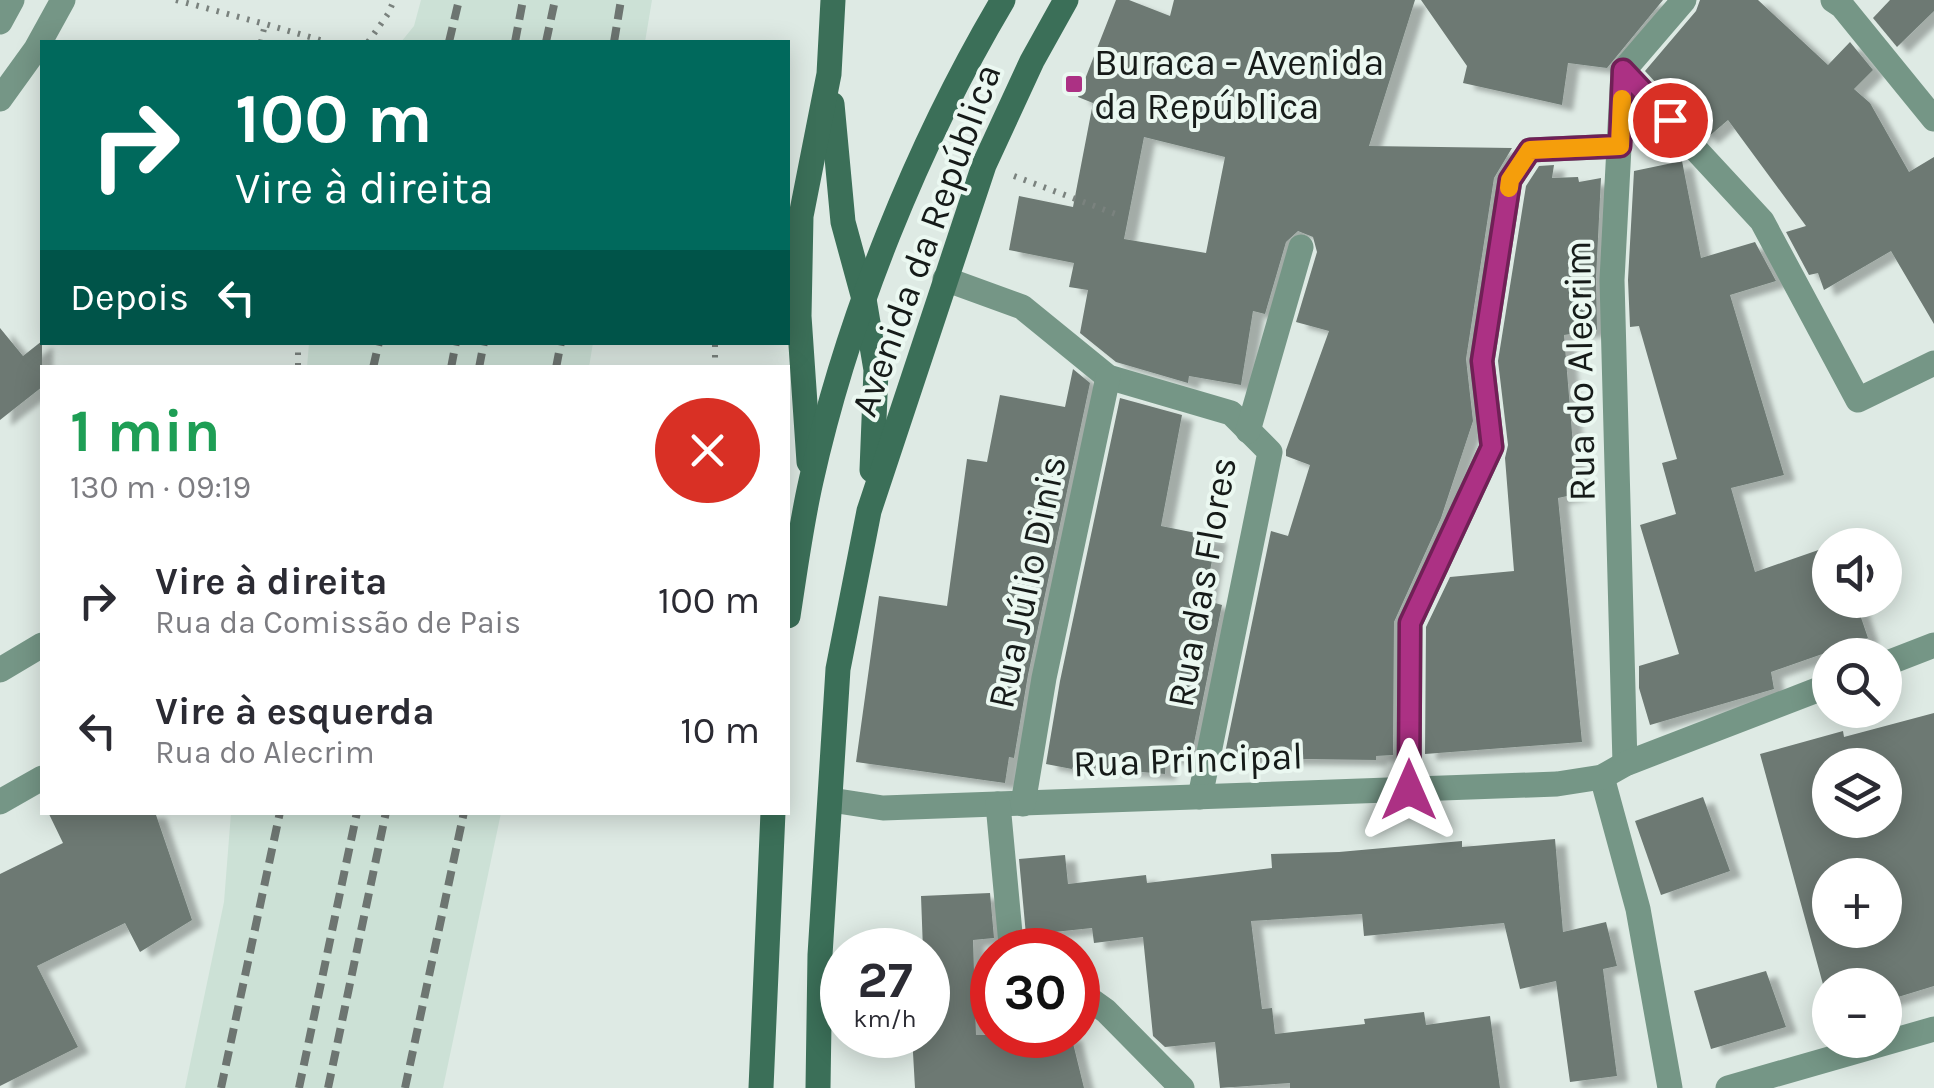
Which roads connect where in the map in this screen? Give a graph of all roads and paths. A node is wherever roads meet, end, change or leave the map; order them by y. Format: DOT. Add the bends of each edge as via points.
graph roads {
  1 [pos="12,0"];
  2 [pos="63,0"];
  3 [pos="176,0"];
  4 [pos="394,0"];
  5 [pos="834,0"];
  6 [pos="1003,0"];
  7 [pos="1066,0"];
  8 [pos="1684,0"];
  9 [pos="1833,0"];
  10 [pos="0,22"];
  11 [pos="265,24"];
  12 [pos="41,40"];
  13 [pos="261,40"];
  14 [pos="321,40"];
  15 [pos="369,40"];
  16 [pos="40,42"];
  17 [pos="1623,70"];
  18 [pos="829,74"];
  19 [pos="0,100"];
  20 [pos="1934,120"];
  21 [pos="1620,146"];
  22 [pos="984,165"];
  23 [pos="1120,216"];
  24 [pos="1301,247"];
  25 [pos="945,279"];
  26 [pos="864,300"];
  27 [pos="1934,363"];
  28 [pos="1108,376"];
  29 [pos="1248,431"];
  30 [pos="811,482"];
  31 [pos="869,511"];
  32 [pos="790,604"];
  33 [pos="40,645"];
  34 [pos="1934,645"];
  35 [pos="1902,657"];
  36 [pos="0,670"];
  37 [pos="1812,692"];
  38 [pos="1626,764"];
  39 [pos="1602,777"];
  40 [pos="40,779"];
  41 [pos="1409,790"];
  42 [pos="1200,797"];
  43 [pos="832,800"];
  44 [pos="0,802"];
  45 [pos="1010,804"];
  46 [pos="773,815"];
  47 [pos="1011,928"];
  48 [pos="1100,1007"];
  49 [pos="1934,1029"];
  50 [pos="816,1048"];
  51 [pos="761,1088"];
  52 [pos="818,1088"];
  53 [pos="831,1088"];
  54 [pos="1182,1088"];
  55 [pos="1670,1088"];
  56 [pos="1728,1088"];
  1 -- 10 [label="street"];
  2 -- 12 [label="street"];
  3 -- 11 [label="path"];
  4 -- 15 [label="path"];
  5 -- 18 [label="street"];
  6 -- 26 [label="street, Avenida da República" via="936,126"];
  7 -- 22 [label="street, Avenida da República"];
  8 -- 17 [label="street"];
  9 -- 20 [label="street"];
  11 -- 13 [label="path"];
  11 -- 14 [label="path"];
  16 -- 19 [label="street"];
  17 -- 21 [label="street, Rua do Alecrim"];
  17 -- 27 [label="street" via="1762,221 1858,400"];
  18 -- 26 [label="street" via="843,222"];
  18 -- 30 [label="street" via="802,216 798,279"];
  21 -- 38 [label="street, Rua do Alecrim" via="1612,280"];
  21 -- 41 [label="street" via="1530,150 1510,180 1482,361 1492,447 1410,623"];
  22 -- 23 [label="path"];
  22 -- 25 [label="street, Avenida da República"];
  24 -- 29 [label="street"];
  25 -- 28 [label="street, Rua das Flores" via="1022,307"];
  25 -- 31 [label="street, Avenida da República"];
  26 -- 30 [label="street, Avenida da República"];
  26 -- 31 [label="street" via="876,386"];
  28 -- 29 [label="street, Rua das Flores" via="1230,413"];
  28 -- 45 [label="street, Rua Júlio Dinis" via="1044,678"];
  29 -- 42 [label="street, Rua das Flores" via="1270,452"];
  30 -- 32 [label="street"];
  31 -- 43 [label="street" via="838,669"];
  33 -- 36 [label="street"];
  34 -- 35 [label="street"];
  37 -- 38 [label="street, Rua Principal"];
  38 -- 39 [label="street, Rua Principal"];
  39 -- 41 [label="street, Rua Principal"];
  39 -- 55 [label="street" via="1638,909"];
  40 -- 44 [label="street"];
  41 -- 42 [label="street, Rua Principal"];
  42 -- 45 [label="street, Rua Principal"];
  43 -- 45 [label="street, Rua Principal" via="882,808"];
  43 -- 50 [label="street"];
  45 -- 47 [label="street, Rua Júlio Dinis"];
  46 -- 51 [label="street"];
  48 -- 54 [label="street"];
  49 -- 56 [label="street"];
  50 -- 52 [label="street"];
  50 -- 53 [label="street"];
}
